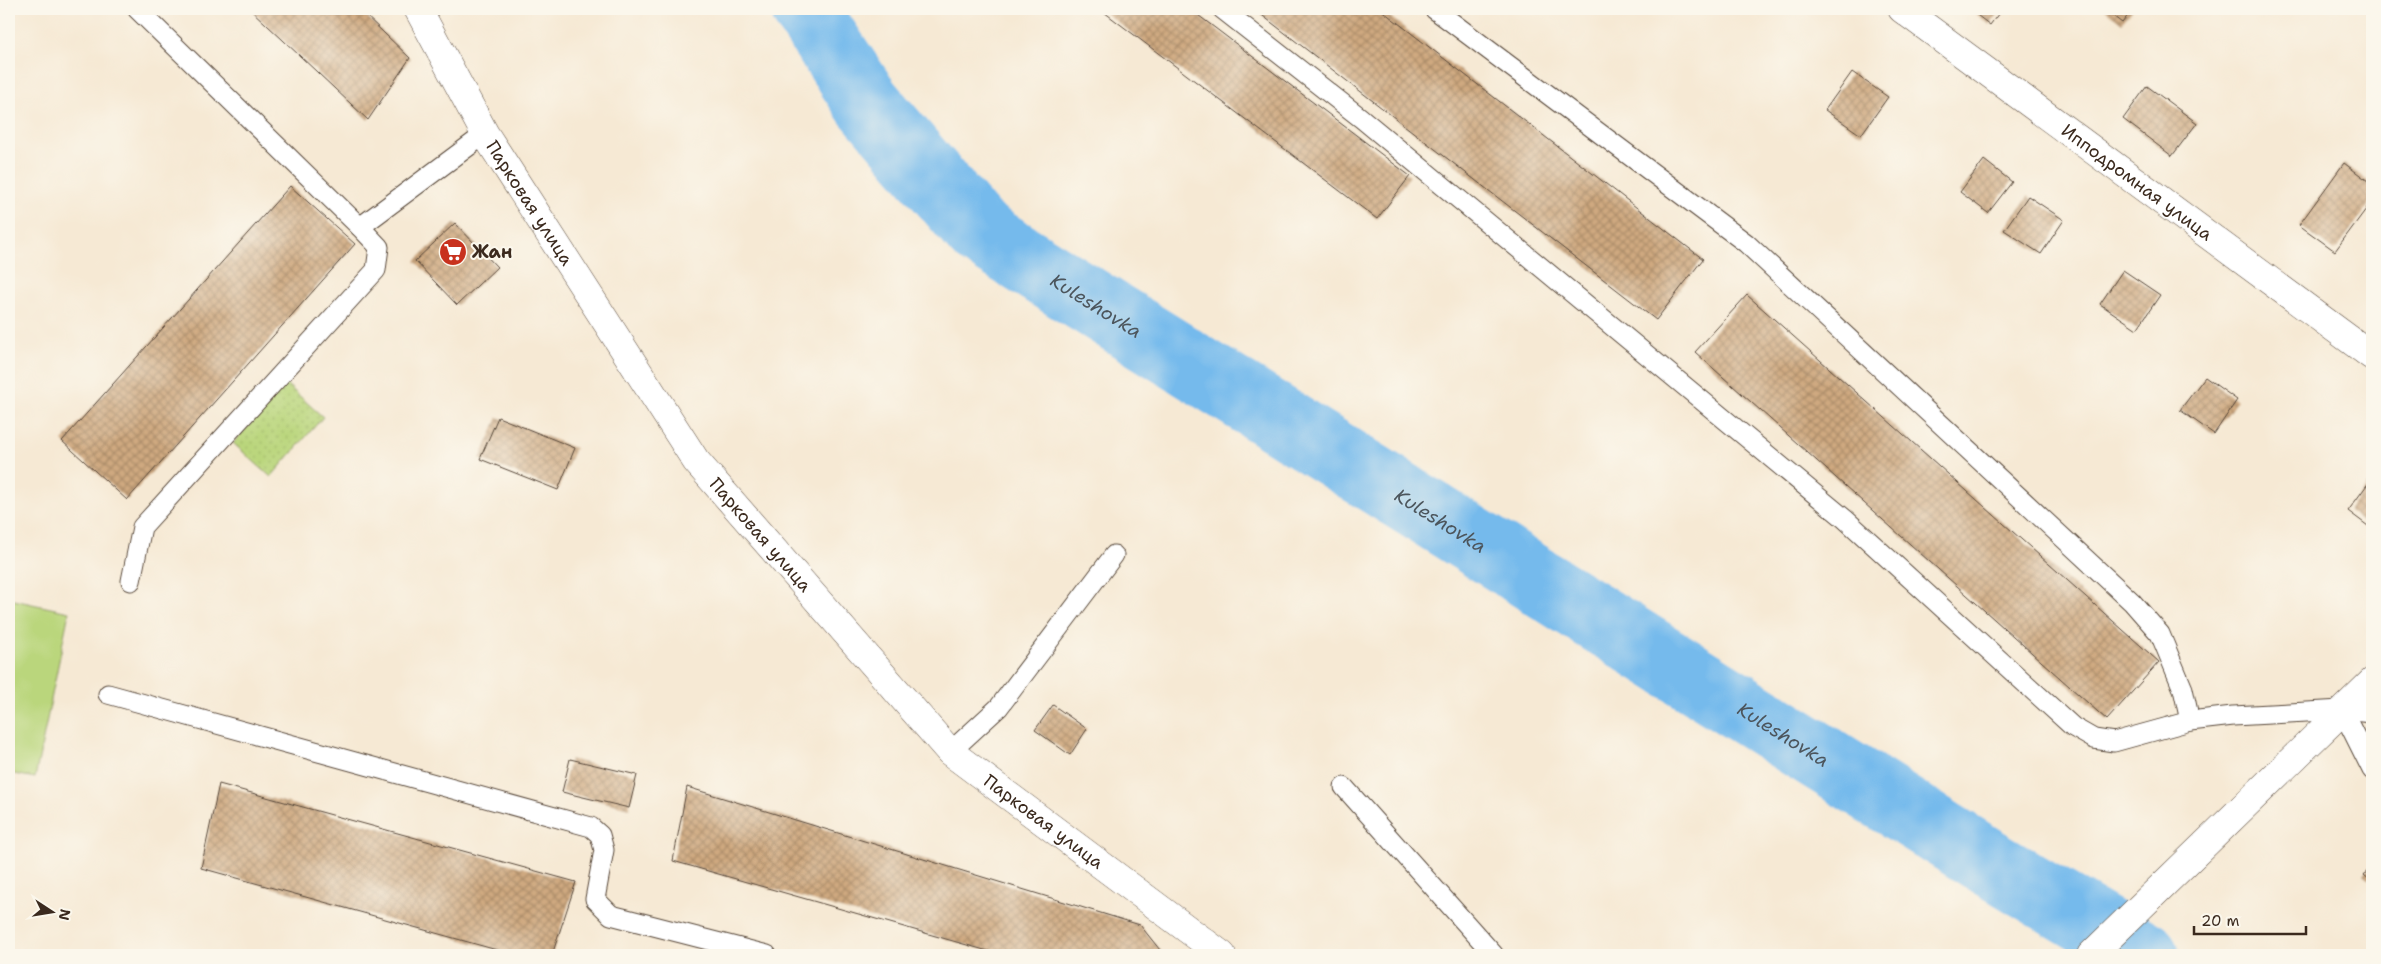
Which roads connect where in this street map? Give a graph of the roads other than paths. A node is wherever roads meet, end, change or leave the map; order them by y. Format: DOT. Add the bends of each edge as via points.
graph roads {
  1 [pos="137,9"];
  2 [pos="418,9"];
  3 [pos="441,9"];
  4 [pos="1222,9"];
  5 [pos="1434,9"];
  6 [pos="1902,9"];
  7 [pos="435,41"];
  8 [pos="485,134"];
  9 [pos="360,227"];
  10 [pos="2372,356"];
  11 [pos="1114,555"];
  12 [pos="130,581"];
  13 [pos="2372,682"];
  14 [pos="108,694"];
  15 [pos="2342,710"];
  16 [pos="2372,713"];
  17 [pos="2190,722"];
  18 [pos="950,752"];
  19 [pos="2372,770"];
  20 [pos="1344,787"];
  21 [pos="767,955"];
  22 [pos="1222,955"];
  23 [pos="1494,955"];
  24 [pos="2091,955"];
  1 -- 9 [label="lane"];
  2 -- 7 [label="street, Парковая улица"];
  3 -- 7 [label="street"];
  4 -- 17 [label="lane" via="1369,124 1845,519 2073,727 2094,739 2114,742"];
  5 -- 17 [label="lane" via="1746,244 2132,602 2160,634 2183,689"];
  6 -- 10 [label="street, Ипподромная улица"];
  7 -- 8 [label="street, Парковая улица"];
  8 -- 9 [label="lane"];
  8 -- 18 [label="street, Парковая улица" via="696,461"];
  9 -- 12 [label="lane" via="379,247 376,270 142,527"];
  11 -- 18 [label="lane" via="999,708"];
  13 -- 15 [label="street"];
  14 -- 21 [label="lane" via="591,827 600,835 604,850 595,899 611,915"];
  15 -- 16 [label="lane"];
  15 -- 17 [label="lane" via="2233,716"];
  15 -- 19 [label="lane"];
  15 -- 24 [label="street"];
  18 -- 22 [label="street, Парковая улица"];
  20 -- 23 [label="lane"];
}
